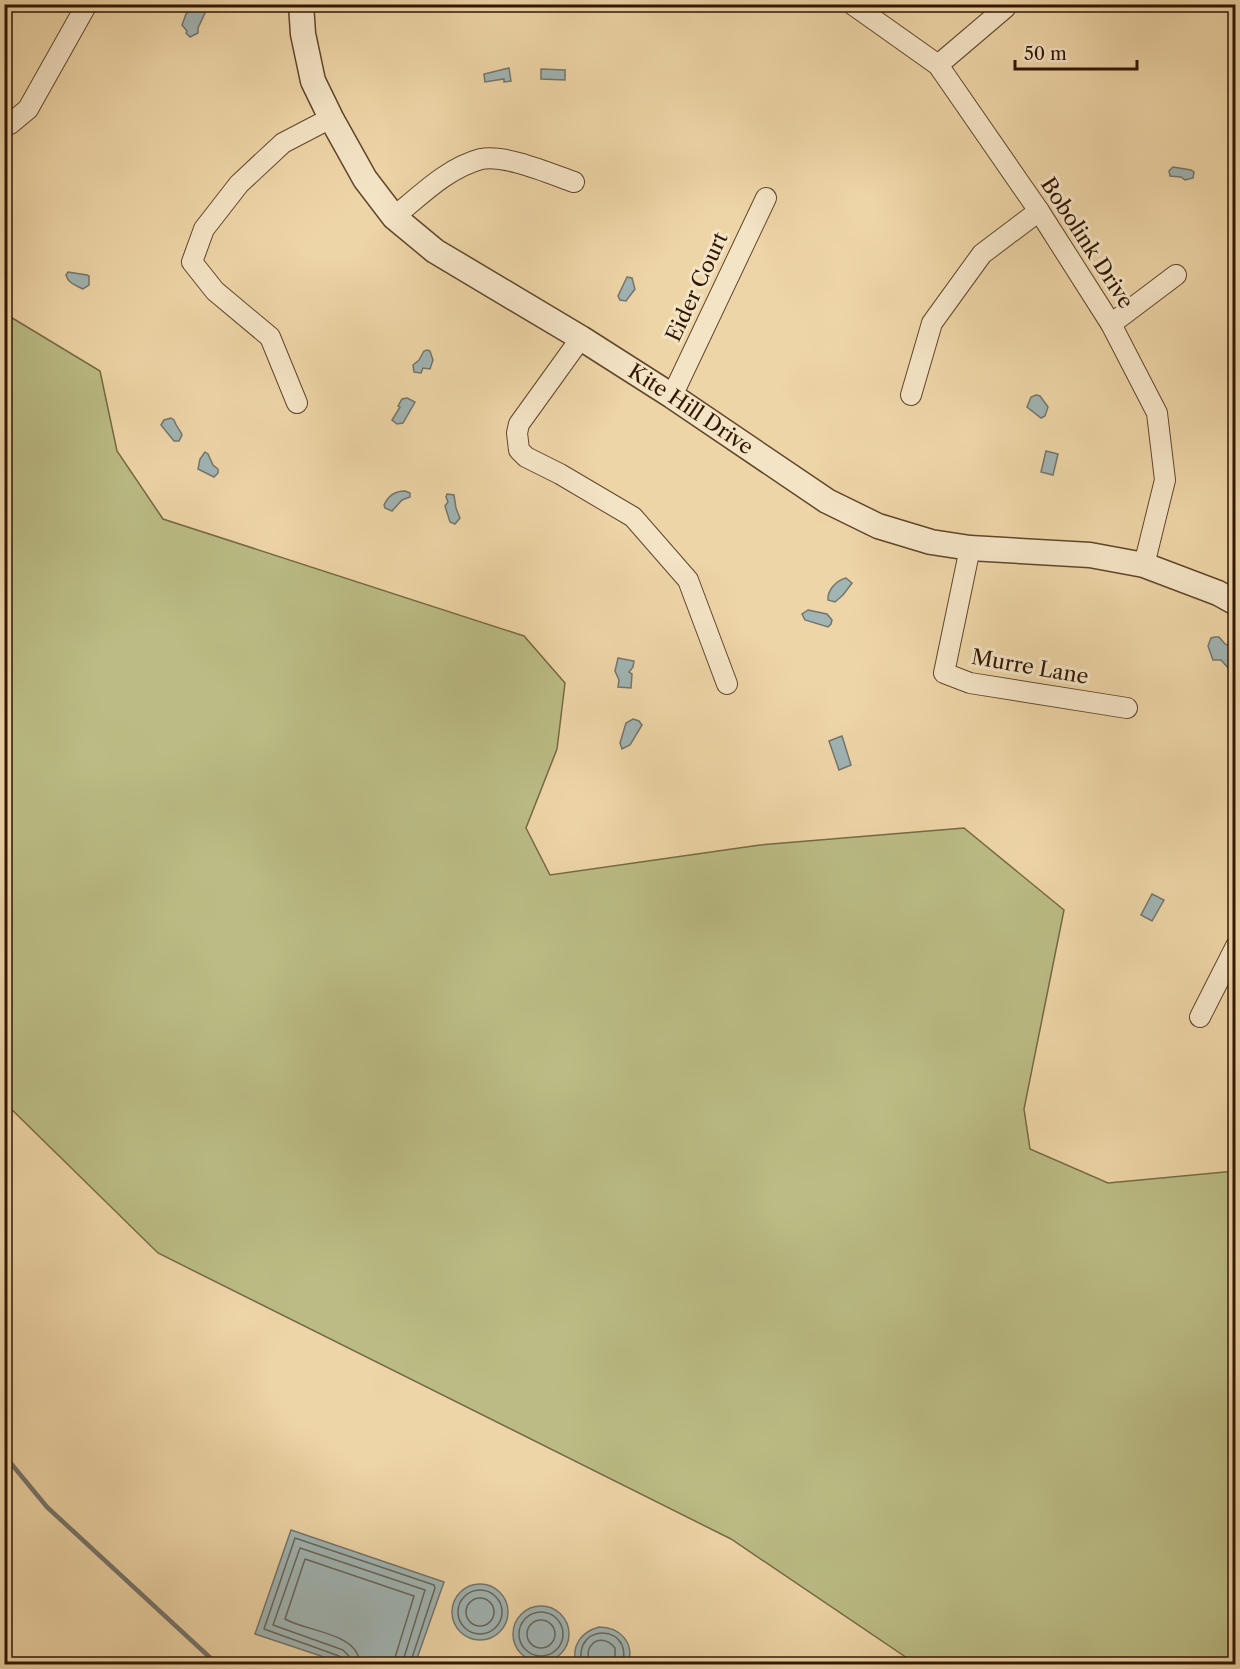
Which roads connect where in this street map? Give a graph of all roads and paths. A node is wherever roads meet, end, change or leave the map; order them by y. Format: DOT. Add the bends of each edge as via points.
graph roads {
  1 [pos="87,4"];
  2 [pos="301,4"];
  3 [pos="852,4"];
  4 [pos="1005,9"];
  5 [pos="938,64"];
  6 [pos="331,118"];
  7 [pos="7,123"];
  8 [pos="574,182"];
  9 [pos="766,198"];
  10 [pos="1039,211"];
  11 [pos="393,217"];
  12 [pos="1176,275"];
  13 [pos="1111,324"];
  14 [pos="581,338"];
  15 [pos="911,395"];
  16 [pos="672,396"];
  17 [pos="297,403"];
  18 [pos="970,548"];
  19 [pos="1144,565"];
  20 [pos="1236,603"];
  21 [pos="727,684"];
  22 [pos="1127,708"];
  23 [pos="1236,946"];
  24 [pos="1200,1017"];
  1 -- 7 [label="street" via="28,109"];
  2 -- 6 [label="street, Kite Hill Drive" via="313,81"];
  3 -- 5 [label="street, Bobolink Drive"];
  4 -- 5 [label="street"];
  5 -- 10 [label="street, Bobolink Drive"];
  6 -- 11 [label="street, Kite Hill Drive" via="365,179"];
  6 -- 17 [label="street" via="283,143 239,184 204,229 192,262 215,291 270,337"];
  8 -- 11 [label="street" via="520,162 483,159 448,173"];
  9 -- 16 [label="street, Eider Court"];
  10 -- 13 [label="street, Bobolink Drive"];
  10 -- 15 [label="street" via="982,254 932,323"];
  11 -- 14 [label="street, Kite Hill Drive" via="435,251"];
  12 -- 13 [label="street"];
  13 -- 19 [label="street, Bobolink Drive" via="1157,413 1165,480"];
  14 -- 16 [label="street, Kite Hill Drive"];
  14 -- 21 [label="street" via="519,424 519,450 633,517 688,580"];
  16 -- 18 [label="street, Kite Hill Drive" via="827,501 878,526 931,542"];
  18 -- 19 [label="street, Kite Hill Drive" via="1090,555"];
  18 -- 22 [label="street, Murre Lane" via="944,673 970,683"];
  19 -- 20 [label="street, Kite Hill Drive"];
  23 -- 24 [label="street"];
}
